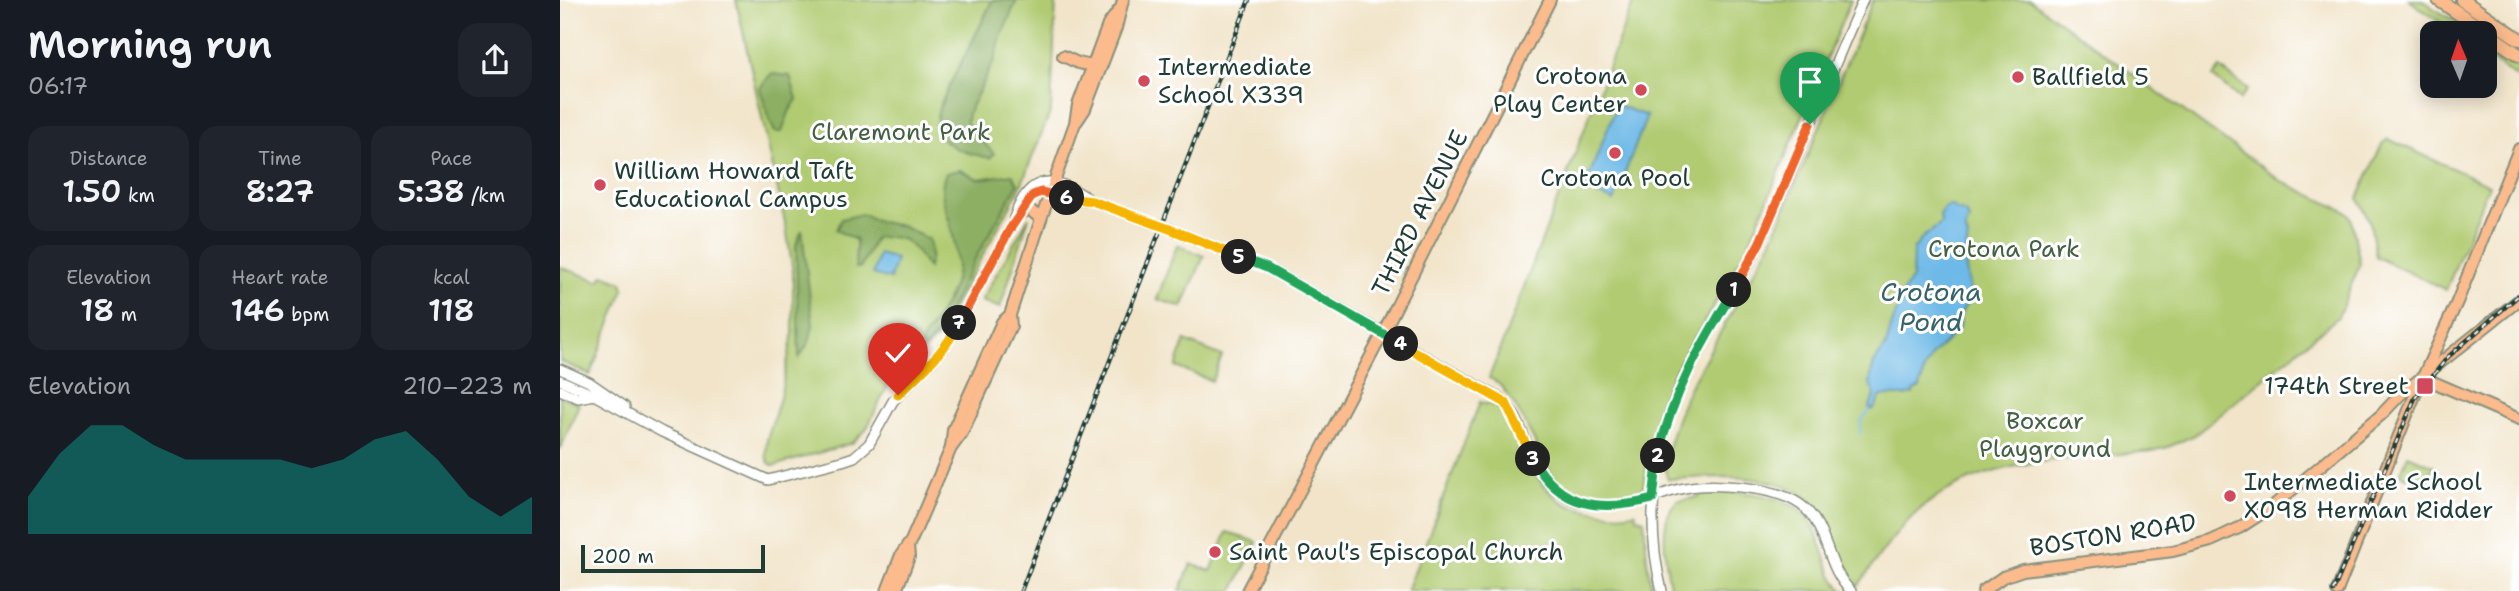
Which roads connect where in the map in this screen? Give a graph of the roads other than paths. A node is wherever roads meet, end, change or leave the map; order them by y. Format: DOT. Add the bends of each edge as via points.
graph roads {
  1 [pos="1550,0"];
  2 [pos="1863,0"];
  3 [pos="2439,0"];
  4 [pos="2462,0"];
  5 [pos="1121,5"];
  6 [pos="2519,39"];
  7 [pos="2519,55"];
  8 [pos="1063,56"];
  9 [pos="1097,67"];
  10 [pos="2519,149"];
  11 [pos="1052,188"];
  12 [pos="1022,213"];
  13 [pos="1041,219"];
  14 [pos="1010,229"];
  15 [pos="2519,300"];
  16 [pos="1383,333"];
  17 [pos="2439,343"];
  18 [pos="2437,367"];
  19 [pos="560,369"];
  20 [pos="2424,378"];
  21 [pos="561,382"];
  22 [pos="2416,393"];
  23 [pos="2381,415"];
  24 [pos="635,418"];
  25 [pos="2519,419"];
  26 [pos="1653,499"];
  27 [pos="908,547"];
  28 [pos="887,591"];
  29 [pos="895,591"];
  30 [pos="1247,591"];
  31 [pos="1662,591"];
  32 [pos="1850,591"];
  33 [pos="1983,591"];
  34 [pos="2337,591"];
  1 -- 16 [label="main road, THIRD AVENUE"];
  2 -- 26 [label="street" via="1760,242 1675,399 1658,458"];
  3 -- 7 [label="highway"];
  4 -- 6 [label="highway"];
  5 -- 9 [label="main road" via="1116,28"];
  8 -- 9 [label="main road"];
  9 -- 11 [label="main road" via="1086,109 1075,124"];
  10 -- 17 [label="main road"];
  11 -- 12 [label="street" via="1033,195"];
  11 -- 13 [label="main road"];
  11 -- 14 [label="street" via="1041,183 1027,190"];
  11 -- 16 [label="street, bridge" via="1078,191 1092,201 1267,268"];
  12 -- 13 [label="main road" via="1029,209"];
  12 -- 14 [label="street"];
  13 -- 27 [label="main road" via="1010,315 1012,327"];
  14 -- 24 [label="street" via="953,335 893,401 869,444 853,457 768,480"];
  15 -- 18 [label="main road"];
  16 -- 26 [label="street" via="1506,403 1538,470 1567,498 1616,506"];
  16 -- 30 [label="main road, THIRD AVENUE"];
  17 -- 18 [label="main road"];
  17 -- 20 [label="main road"];
  18 -- 20 [label="main road"];
  19 -- 24 [label="street" via="597,387"];
  20 -- 22 [label="main road"];
  20 -- 23 [label="main road"];
  20 -- 25 [label="main road"];
  21 -- 24 [label="street"];
  22 -- 23 [label="main road"];
  22 -- 34 [label="main road"];
  23 -- 33 [label="main road, BOSTON ROAD" via="2273,506 2226,535 2173,551 2023,570"];
  26 -- 31 [label="street"];
  26 -- 32 [label="street" via="1706,487 1759,490 1792,499 1816,520 1836,573"];
  27 -- 28 [label="main road"];
  27 -- 29 [label="main road" via="909,558"];
}
